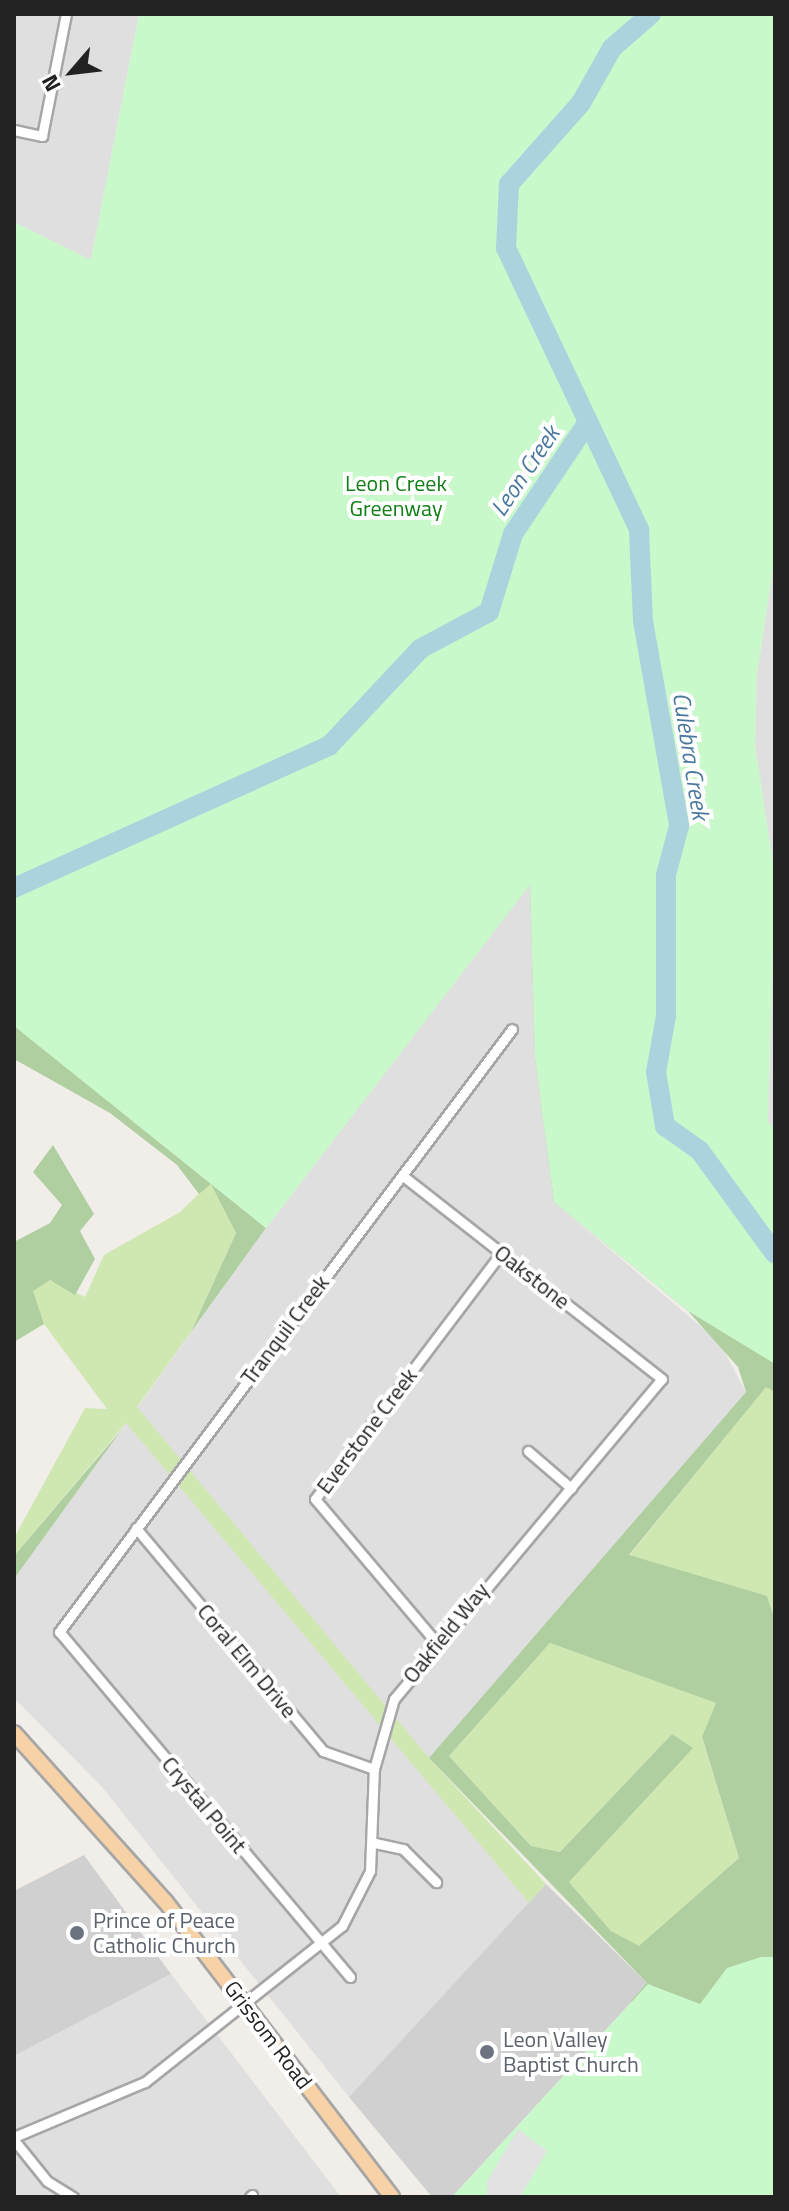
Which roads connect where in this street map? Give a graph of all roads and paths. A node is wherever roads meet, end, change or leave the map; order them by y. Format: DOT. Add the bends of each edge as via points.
graph roads {
  1 [pos="66,14"];
  2 [pos="14,130"];
  3 [pos="512,1029"];
  4 [pos="402,1175"];
  5 [pos="501,1253"];
  6 [pos="662,1379"];
  7 [pos="528,1451"];
  8 [pos="571,1488"];
  9 [pos="136,1528"];
  10 [pos="59,1632"];
  11 [pos="435,1641"];
  12 [pos="14,1733"];
  13 [pos="374,1769"];
  14 [pos="375,1843"];
  15 [pos="436,1882"];
  16 [pos="322,1945"];
  17 [pos="350,1977"];
  18 [pos="246,2007"];
  19 [pos="14,2138"];
  20 [pos="73,2197"];
  21 [pos="392,2197"];
  1 -- 2 [label="street" via="42,136"];
  3 -- 4 [label="street, Tranquil Creek"];
  4 -- 5 [label="street, Oakstone"];
  4 -- 9 [label="street, Tranquil Creek"];
  5 -- 6 [label="street, Oakstone"];
  5 -- 11 [label="street, Everstone Creek" via="315,1499"];
  6 -- 8 [label="street, Oakfield Way"];
  7 -- 8 [label="street"];
  8 -- 11 [label="street, Oakfield Way"];
  9 -- 10 [label="street, Tranquil Creek"];
  9 -- 13 [label="street, Coral Elm Drive" via="323,1751"];
  10 -- 16 [label="street, Crystal Point"];
  11 -- 13 [label="street, Oakfield Way" via="394,1699"];
  12 -- 18 [label="main road, Grissom Road" via="102,1825"];
  13 -- 14 [label="street, Oakfield Way"];
  14 -- 15 [label="street" via="403,1849"];
  14 -- 16 [label="street, Oakfield Way" via="353,1912"];
  16 -- 17 [label="street, Crystal Point"];
  16 -- 18 [label="street, Oakfield Way"];
  18 -- 19 [label="street, Oakfield Way" via="132,2090"];
  18 -- 21 [label="main road, Grissom Road"];
  19 -- 20 [label="street" via="47,2181"];
}
